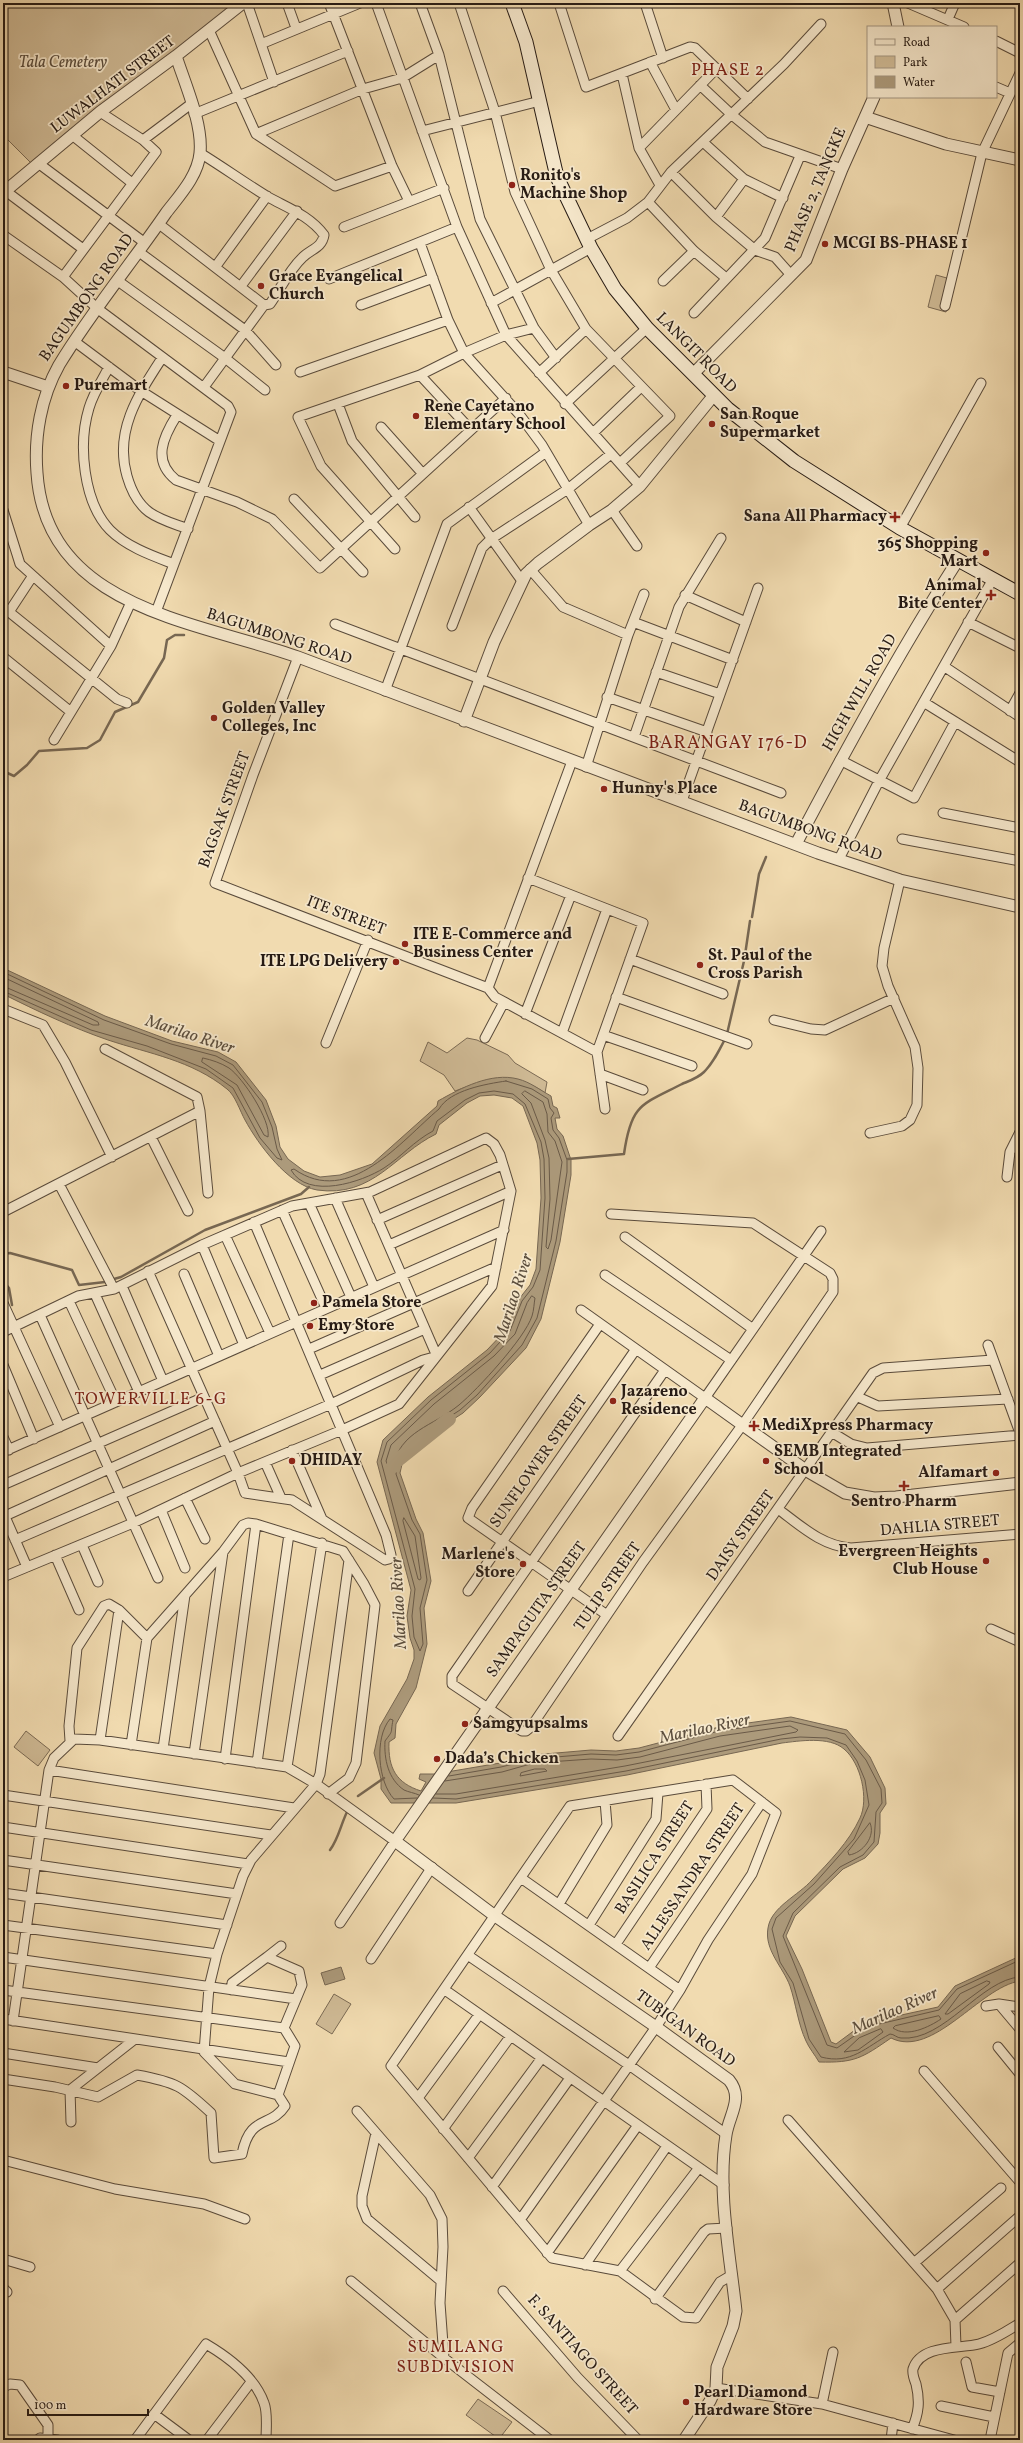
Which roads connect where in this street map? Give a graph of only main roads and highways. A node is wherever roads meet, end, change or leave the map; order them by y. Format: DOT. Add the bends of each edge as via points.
graph roads {
  1 [pos="512,3"];
  2 [pos="1020,594"];
  1 -- 2 [label="main road, LANGIT ROAD" via="526,42 557,177 589,244 615,289 647,328 746,425 794,461 900,528"];
}
